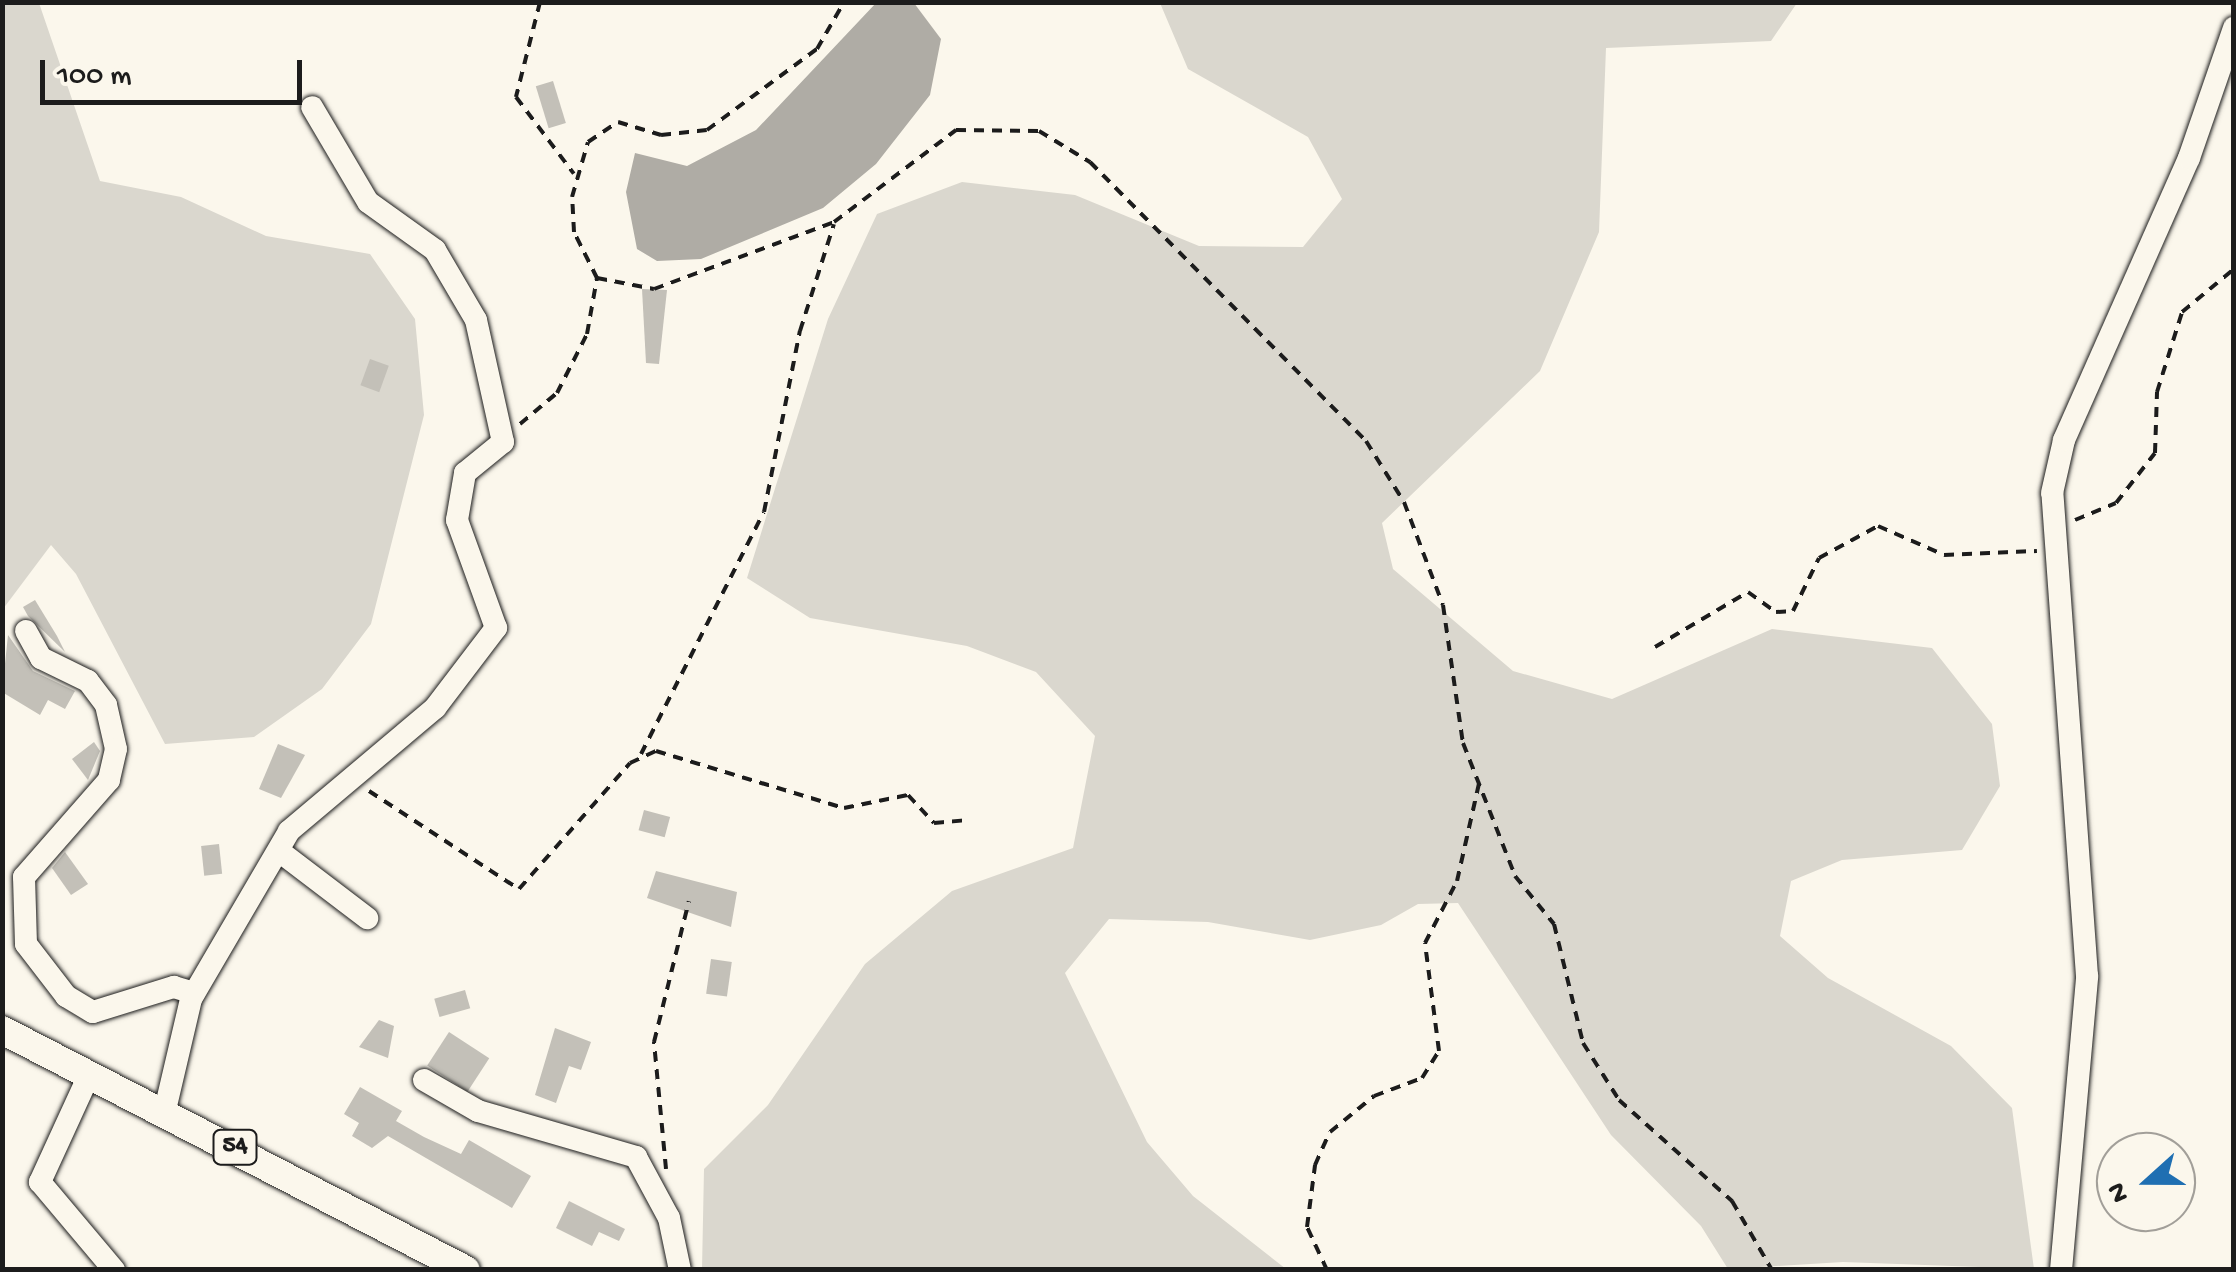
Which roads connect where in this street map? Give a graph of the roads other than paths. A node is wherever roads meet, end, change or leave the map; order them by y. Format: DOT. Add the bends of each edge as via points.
graph roads {
  1 [pos="2234,28"];
  2 [pos="312,106"];
  3 [pos="26,632"];
  4 [pos="280,851"];
  5 [pos="367,918"];
  6 [pos="194,993"];
  7 [pos="2,1030"];
  8 [pos="89,1074"];
  9 [pos="424,1080"];
  10 [pos="165,1110"];
  11 [pos="114,1270"];
  12 [pos="466,1270"];
  13 [pos="680,1270"];
  14 [pos="2061,1270"];
  1 -- 14 [label="street" via="2190,158 2064,440 2052,539 2087,976"];
  2 -- 4 [label="street" via="368,202 435,250 462,284 503,442 465,473 458,520 496,628 434,708 289,831"];
  3 -- 6 [label="street" via="41,658 72,668 106,705 116,748 98,790 24,876 26,944 66,996 93,1012 174,987"];
  4 -- 5 [label="street"];
  4 -- 6 [label="street"];
  6 -- 10 [label="street"];
  7 -- 8 [label="main road, 54"];
  8 -- 10 [label="main road, 54"];
  8 -- 11 [label="street" via="40,1182"];
  9 -- 13 [label="street" via="478,1111 636,1157 669,1218"];
  10 -- 12 [label="main road, 54"];
}
